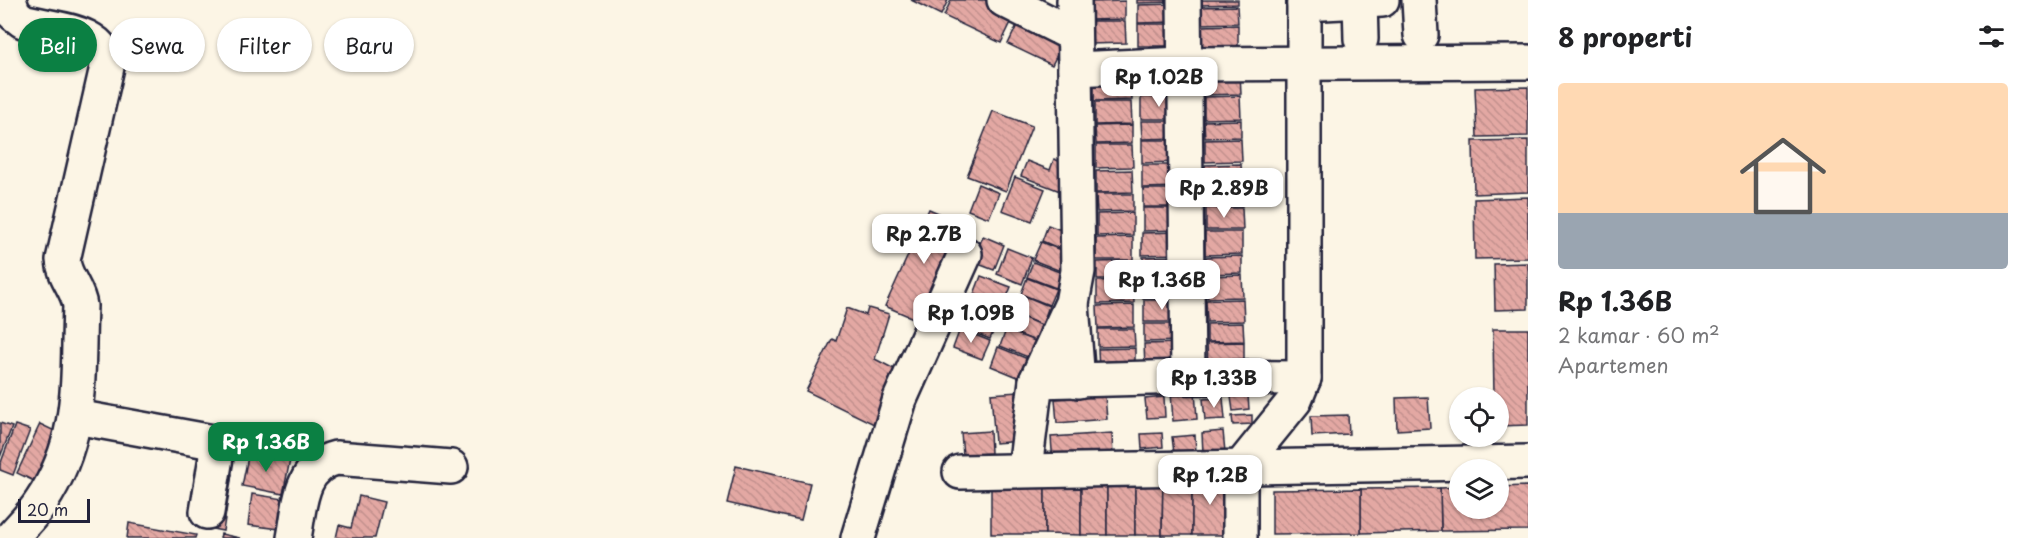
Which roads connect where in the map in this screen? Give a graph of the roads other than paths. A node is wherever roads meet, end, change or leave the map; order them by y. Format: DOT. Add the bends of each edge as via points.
graph roads {
  1 [pos="9,0"];
  2 [pos="1004,0"];
  3 [pos="1074,0"];
  4 [pos="1184,0"];
  5 [pos="1419,0"];
  6 [pos="1368,1"];
  7 [pos="1304,2"];
  8 [pos="1074,35"];
  9 [pos="1422,35"];
  10 [pos="1361,39"];
  11 [pos="1528,62"];
  12 [pos="1303,63"];
  13 [pos="1184,64"];
  14 [pos="1075,69"];
  15 [pos="965,254"];
  16 [pos="1072,303"];
  17 [pos="1188,377"];
  18 [pos="1304,378"];
  19 [pos="1036,381"];
  20 [pos="1078,381"];
  21 [pos="76,417"];
  22 [pos="1528,462"];
  23 [pos="451,467"];
  24 [pos="1240,468"];
  25 [pos="1024,469"];
  26 [pos="960,472"];
  27 [pos="207,512"];
  28 [pos="11,538"];
  29 [pos="294,538"];
  30 [pos="858,538"];
  31 [pos="1240,538"];
  1 -- 21 [label="street" via="14,14 22,21 95,40 107,60 63,260 80,306"];
  2 -- 8 [label="street"];
  3 -- 8 [label="street"];
  4 -- 13 [label="street"];
  5 -- 9 [label="street"];
  6 -- 7 [label="street"];
  6 -- 10 [label="street"];
  7 -- 12 [label="street"];
  8 -- 14 [label="street"];
  11 -- 12 [label="street"];
  12 -- 13 [label="street"];
  12 -- 18 [label="street"];
  13 -- 14 [label="street"];
  13 -- 17 [label="street"];
  14 -- 16 [label="street" via="1078,271"];
  15 -- 30 [label="street" via="900,399"];
  16 -- 19 [label="street"];
  16 -- 20 [label="street"];
  17 -- 18 [label="street"];
  17 -- 20 [label="street"];
  18 -- 24 [label="street" via="1296,400"];
  19 -- 20 [label="street"];
  19 -- 25 [label="street"];
  21 -- 27 [label="street" via="213,442 216,457"];
  21 -- 28 [label="street" via="55,479"];
  22 -- 24 [label="street"];
  23 -- 29 [label="street" via="336,458 321,463 308,475"];
  24 -- 25 [label="street"];
  24 -- 31 [label="street"];
  25 -- 26 [label="street"];
}
